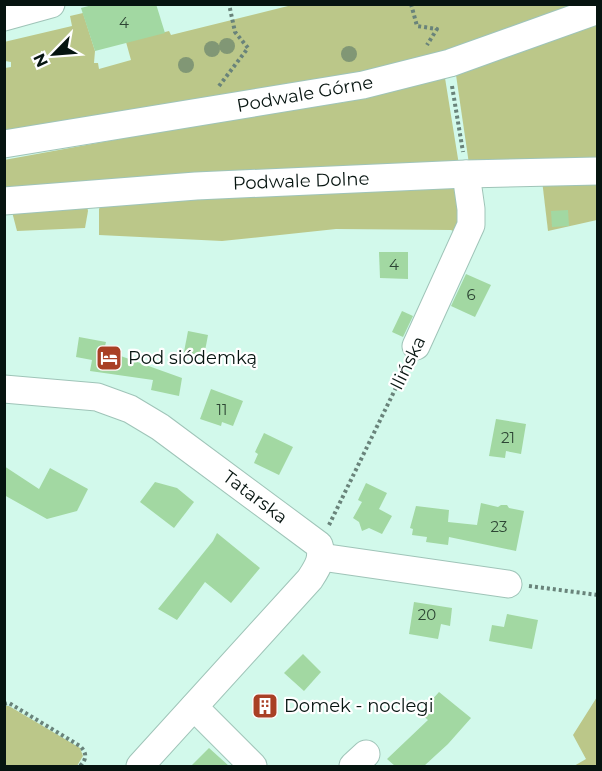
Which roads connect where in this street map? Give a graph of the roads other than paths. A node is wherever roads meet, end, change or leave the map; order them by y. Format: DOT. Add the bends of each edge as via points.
graph roads {
  1 [pos="51,4"];
  2 [pos="597,10"];
  3 [pos="4,17"];
  4 [pos="4,144"];
  5 [pos="597,171"];
  6 [pos="466,174"];
  7 [pos="4,201"];
  8 [pos="417,346"];
  9 [pos="4,389"];
  10 [pos="320,551"];
  11 [pos="508,584"];
  12 [pos="194,707"];
  13 [pos="140,766"];
  14 [pos="253,766"];
  1 -- 3 [label="street"];
  2 -- 4 [label="street, Podwale Górne" via="450,63 363,85"];
  5 -- 6 [label="street, Podwale Dolne"];
  6 -- 7 [label="street, Podwale Dolne" via="196,186"];
  6 -- 8 [label="street, Ilińska" via="471,225"];
  9 -- 10 [label="street, Tatarska" via="97,397 130,409 160,427"];
  10 -- 11 [label="street, Tatarska"];
  10 -- 12 [label="street" via="310,579"];
  12 -- 13 [label="street"];
  12 -- 14 [label="street"];
}
